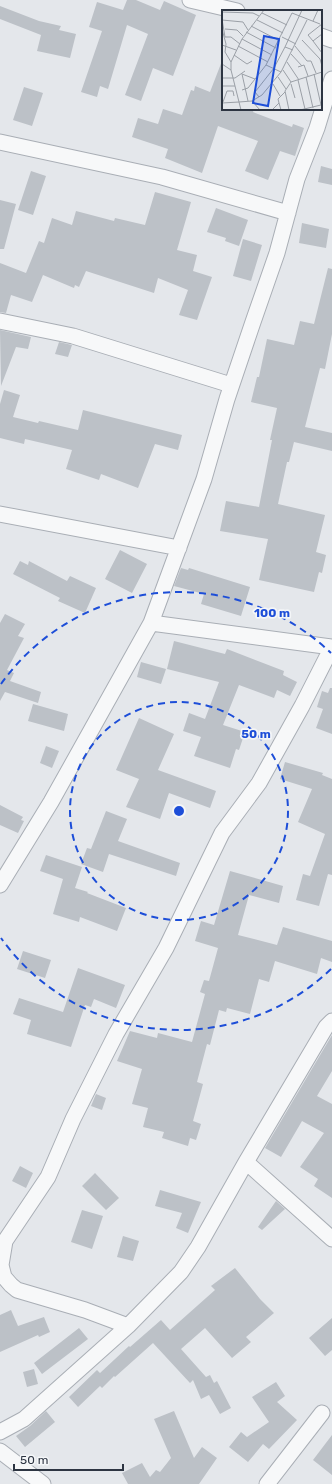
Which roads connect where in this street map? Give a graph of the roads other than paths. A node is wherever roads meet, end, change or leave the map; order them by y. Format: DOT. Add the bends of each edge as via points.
graph roads {
  1 [pos="190,0"];
  2 [pos="232,10"];
  3 [pos="322,36"];
  4 [pos="332,40"];
  5 [pos="332,79"];
  6 [pos="0,142"];
  7 [pos="288,213"];
  8 [pos="0,320"];
  9 [pos="232,385"];
  10 [pos="0,514"];
  11 [pos="179,548"];
  12 [pos="152,623"];
  13 [pos="0,885"];
  14 [pos="332,1021"];
  15 [pos="246,1162"];
  16 [pos="332,1239"];
  17 [pos="128,1326"];
  18 [pos="322,1413"];
  19 [pos="0,1432"];
  20 [pos="0,1451"];
  21 [pos="43,1484"];
  22 [pos="267,1484"];
  1 -- 2 [label="street"];
  3 -- 4 [label="street"];
  5 -- 7 [label="street" via="317,128 297,179"];
  6 -- 7 [label="street" via="162,177"];
  7 -- 9 [label="street" via="278,253"];
  8 -- 9 [label="street" via="73,336"];
  9 -- 11 [label="street" via="204,479"];
  10 -- 11 [label="street"];
  11 -- 12 [label="street"];
  12 -- 13 [label="street" via="51,802"];
  12 -- 17 [label="street" via="332,647 259,783 222,833 166,948 116,1034 73,1119 48,1177 5,1241 1,1265 4,1277 17,1290"];
  14 -- 15 [label="street"];
  15 -- 16 [label="street"];
  15 -- 17 [label="street" via="181,1272"];
  17 -- 19 [label="street" via="24,1418"];
  18 -- 22 [label="street"];
  20 -- 21 [label="street"];
}
